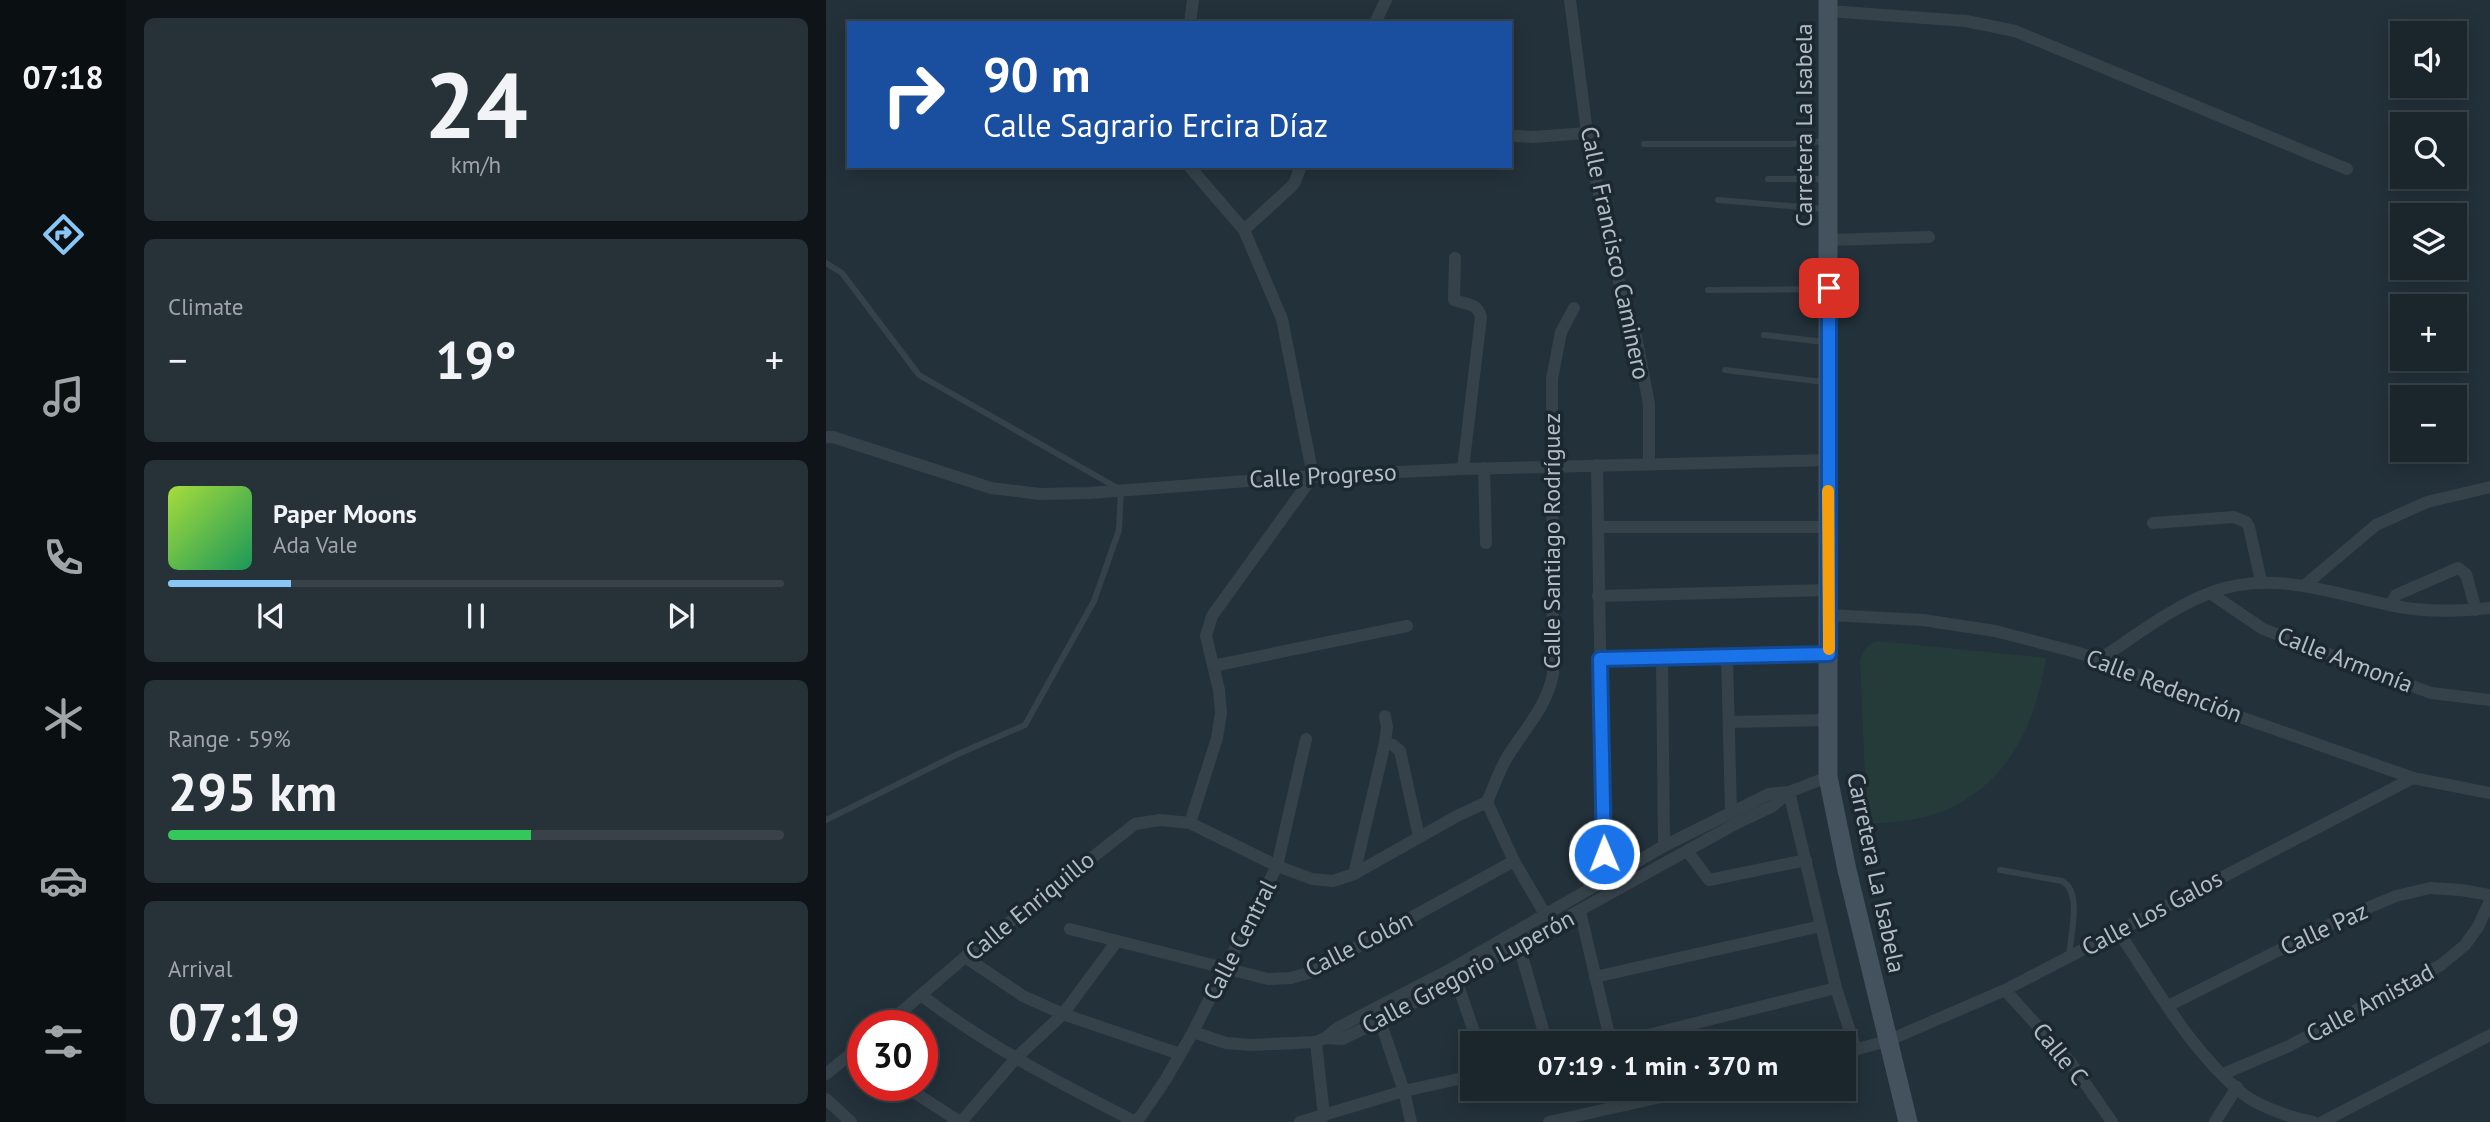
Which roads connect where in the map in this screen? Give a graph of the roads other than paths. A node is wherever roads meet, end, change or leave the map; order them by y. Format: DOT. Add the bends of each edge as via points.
graph roads {
  1 [pos="1192,0"];
  2 [pos="1386,0"];
  3 [pos="1570,0"];
  4 [pos="1828,5"];
  5 [pos="1190,21"];
  6 [pos="1376,21"];
  7 [pos="1587,133"];
  8 [pos="1515,136"];
  9 [pos="1829,141"];
  10 [pos="1644,144"];
  11 [pos="1191,168"];
  12 [pos="1300,168"];
  13 [pos="2347,169"];
  14 [pos="1768,179"];
  15 [pos="1829,179"];
  16 [pos="1718,201"];
  17 [pos="1829,210"];
  18 [pos="1244,230"];
  19 [pos="1929,237"];
  20 [pos="1829,240"];
  21 [pos="1455,258"];
  22 [pos="826,263"];
  23 [pos="1829,288"];
  24 [pos="1708,290"];
  25 [pos="1574,308"];
  26 [pos="1764,335"];
  27 [pos="1829,342"];
  28 [pos="1725,370"];
  29 [pos="1829,382"];
  30 [pos="826,437"];
  31 [pos="1829,460"];
  32 [pos="1649,464"];
  33 [pos="1597,465"];
  34 [pos="1552,466"];
  35 [pos="1463,468"];
  36 [pos="1484,468"];
  37 [pos="1313,476"];
  38 [pos="2490,487"];
  39 [pos="1121,490"];
  40 [pos="2153,523"];
  41 [pos="1598,527"];
  42 [pos="1828,527"];
  43 [pos="1486,543"];
  44 [pos="2261,581"];
  45 [pos="2305,585"];
  46 [pos="1828,590"];
  47 [pos="2210,593"];
  48 [pos="1598,596"];
  49 [pos="2390,605"];
  50 [pos="2490,608"];
  51 [pos="2476,610"];
  52 [pos="1829,615"];
  53 [pos="1407,626"];
  54 [pos="1829,654"];
  55 [pos="1727,656"];
  56 [pos="1662,658"];
  57 [pos="1600,659"];
  58 [pos="2100,659"];
  59 [pos="1213,666"];
  60 [pos="2490,700"];
  61 [pos="1385,716"];
  62 [pos="1829,720"];
  63 [pos="1729,722"];
  64 [pos="1306,739"];
  65 [pos="1385,743"];
  66 [pos="1828,777"];
  67 [pos="2413,778"];
  68 [pos="1789,792"];
  69 [pos="2490,793"];
  70 [pos="1487,802"];
  71 [pos="1731,812"];
  72 [pos="826,820"];
  73 [pos="1190,823"];
  74 [pos="1419,837"];
  75 [pos="1664,846"];
  76 [pos="1688,852"];
  77 [pos="1806,860"];
  78 [pos="1514,861"];
  79 [pos="1277,866"];
  80 [pos="2000,870"];
  81 [pos="1354,874"];
  82 [pos="1604,881"];
  83 [pos="2490,895"];
  84 [pos="2490,901"];
  85 [pos="1580,911"];
  86 [pos="1548,920"];
  87 [pos="1821,926"];
  88 [pos="1070,929"];
  89 [pos="2118,931"];
  90 [pos="1518,939"];
  91 [pos="1117,941"];
  92 [pos="965,957"];
  93 [pos="2069,957"];
  94 [pos="1225,968"];
  95 [pos="1454,975"];
  96 [pos="1595,977"];
  97 [pos="1836,988"];
  98 [pos="2005,989"];
  99 [pos="921,995"];
  100 [pos="2168,1006"];
  101 [pos="904,1010"];
  102 [pos="1063,1014"];
  103 [pos="1380,1021"];
  104 [pos="1474,1031"];
  105 [pos="1544,1031"];
  106 [pos="1610,1031"];
  107 [pos="1662,1031"];
  108 [pos="1845,1031"];
  109 [pos="1193,1032"];
  110 [pos="2490,1035"];
  111 [pos="1321,1040"];
  112 [pos="1887,1041"];
  113 [pos="1856,1049"];
  114 [pos="1180,1054"];
  115 [pos="1017,1057"];
  116 [pos="847,1060"];
  117 [pos="826,1074"];
  118 [pos="2223,1074"];
  119 [pos="1460,1079"];
  120 [pos="2237,1087"];
  121 [pos="1404,1091"];
  122 [pos="826,1099"];
  123 [pos="928,1101"];
  124 [pos="1626,1101"];
  125 [pos="1644,1101"];
  126 [pos="1627,1105"];
  127 [pos="1324,1116"];
  128 [pos="851,1122"];
  129 [pos="961,1122"];
  130 [pos="1133,1122"];
  131 [pos="1300,1122"];
  132 [pos="1411,1122"];
  133 [pos="1549,1122"];
  134 [pos="1908,1122"];
  135 [pos="2112,1122"];
  136 [pos="2215,1122"];
  137 [pos="2313,1122"];
  138 [pos="2322,1122"];
  1 -- 5 [label="street"];
  2 -- 6 [label="street"];
  3 -- 7 [label="street, Calle Francisco Caminero"];
  4 -- 9 [label="main road, Carretera La Isabela"];
  4 -- 13 [label="street" via="2015,31"];
  7 -- 8 [label="street"];
  7 -- 32 [label="street, Calle Francisco Caminero" via="1612,259 1636,336 1648,404"];
  9 -- 10 [label="lane"];
  9 -- 15 [label="main road, Carretera La Isabela"];
  11 -- 18 [label="street"];
  12 -- 18 [label="street" via="1294,184"];
  14 -- 15 [label="lane"];
  15 -- 17 [label="main road, Carretera La Isabela"];
  16 -- 17 [label="lane"];
  17 -- 20 [label="main road, Carretera La Isabela"];
  18 -- 37 [label="street" via="1282,318"];
  19 -- 20 [label="street"];
  20 -- 23 [label="main road, Carretera La Isabela"];
  21 -- 35 [label="street" via="1454,300 1472,304 1481,317"];
  22 -- 39 [label="lane" via="842,274 919,374"];
  23 -- 24 [label="lane"];
  23 -- 27 [label="main road, Carretera La Isabela"];
  25 -- 34 [label="street, Calle Santiago Rodríguez" via="1561,332 1552,379"];
  26 -- 27 [label="lane"];
  27 -- 29 [label="main road, Carretera La Isabela"];
  28 -- 29 [label="lane"];
  29 -- 31 [label="main road, Carretera La Isabela"];
  30 -- 39 [label="street, Calle Progreso" via="990,488 1040,494"];
  31 -- 32 [label="street, Calle Progreso"];
  31 -- 42 [label="main road, Carretera La Isabela"];
  32 -- 33 [label="street, Calle Progreso"];
  33 -- 34 [label="street, Calle Progreso"];
  33 -- 41 [label="street"];
  34 -- 36 [label="street, Calle Progreso"];
  34 -- 70 [label="street, Calle Santiago Rodríguez" via="1553,674 1542,707 1506,760"];
  35 -- 36 [label="street, Calle Progreso"];
  35 -- 37 [label="street, Calle Progreso"];
  36 -- 43 [label="street"];
  37 -- 39 [label="street, Calle Progreso"];
  37 -- 59 [label="street" via="1212,617 1206,636"];
  38 -- 45 [label="street" via="2427,502 2376,525"];
  39 -- 72 [label="lane" via="1119,530 1094,601 1025,725"];
  40 -- 44 [label="street" via="2241,519 2249,527"];
  41 -- 42 [label="street"];
  41 -- 48 [label="street"];
  42 -- 46 [label="main road, Carretera La Isabela"];
  44 -- 45 [label="street"];
  44 -- 47 [label="street"];
  45 -- 49 [label="street"];
  46 -- 48 [label="street"];
  46 -- 52 [label="main road, Carretera La Isabela"];
  47 -- 58 [label="street" via="2186,603"];
  47 -- 60 [label="street, Calle Armonía" via="2263,629 2431,694"];
  48 -- 57 [label="street"];
  49 -- 51 [label="street"];
  49 -- 51 [label="street" via="2396,596 2458,568 2466,574"];
  50 -- 51 [label="street"];
  52 -- 54 [label="main road, Carretera La Isabela"];
  52 -- 58 [label="street, Calle Redención" via="1923,620 1983,629"];
  53 -- 59 [label="street"];
  54 -- 55 [label="street"];
  54 -- 62 [label="main road, Carretera La Isabela"];
  55 -- 56 [label="street"];
  55 -- 63 [label="street"];
  56 -- 57 [label="street"];
  56 -- 75 [label="street"];
  57 -- 82 [label="street"];
  58 -- 67 [label="street, Calle Redención" via="2229,713"];
  59 -- 73 [label="street" via="1219,690 1219,725"];
  61 -- 65 [label="street"];
  62 -- 63 [label="street"];
  62 -- 66 [label="main road, Carretera La Isabela"];
  63 -- 71 [label="street"];
  64 -- 79 [label="street, Calle Central"];
  65 -- 74 [label="street" via="1400,751"];
  65 -- 81 [label="street"];
  66 -- 68 [label="street, Calle Gregorio Luperón"];
  66 -- 112 [label="main road, Carretera La Isabela"];
  67 -- 69 [label="street, Calle Redención"];
  67 -- 89 [label="street, Calle Los Galos"];
  68 -- 71 [label="street, Calle Gregorio Luperón" via="1769,794"];
  68 -- 76 [label="street, Calle Gregorio Luperón" via="1773,806"];
  68 -- 77 [label="street"];
  70 -- 74 [label="street"];
  70 -- 78 [label="street"];
  71 -- 75 [label="street, Calle Gregorio Luperón"];
  73 -- 79 [label="street"];
  73 -- 92 [label="street, Calle Enriquillo" via="1160,820 1135,824"];
  74 -- 81 [label="street"];
  75 -- 82 [label="street, Calle Gregorio Luperón"];
  76 -- 77 [label="street" via="1709,880"];
  76 -- 85 [label="street, Calle Gregorio Luperón"];
  77 -- 87 [label="street"];
  78 -- 86 [label="street"];
  78 -- 94 [label="street, Calle Colón" via="1312,972 1268,979"];
  79 -- 81 [label="street" via="1312,879 1333,881"];
  79 -- 94 [label="street, Calle Central"];
  80 -- 93 [label="lane" via="2069,885 2074,912"];
  82 -- 86 [label="street, Calle Gregorio Luperón"];
  83 -- 100 [label="street, Calle Paz" via="2430,888 2396,896"];
  84 -- 118 [label="street, Calle Amistad" via="2465,944 2441,965 2288,1046"];
  85 -- 86 [label="street, Calle Gregorio Luperón"];
  85 -- 96 [label="street"];
  86 -- 90 [label="street, Calle Gregorio Luperón"];
  87 -- 96 [label="street"];
  87 -- 97 [label="street"];
  88 -- 91 [label="street, Calle Colón"];
  89 -- 93 [label="street, Calle Los Galos"];
  89 -- 100 [label="street"];
  90 -- 95 [label="street, Calle Gregorio Luperón"];
  90 -- 105 [label="street"];
  91 -- 94 [label="street, Calle Colón"];
  91 -- 102 [label="street"];
  92 -- 99 [label="street, Calle Enriquillo"];
  92 -- 102 [label="street" via="1023,996"];
  93 -- 98 [label="street, Calle Los Galos"];
  94 -- 109 [label="street, Calle Central"];
  95 -- 103 [label="street, Calle Gregorio Luperón"];
  95 -- 104 [label="street"];
  95 -- 111 [label="street, Calle Gregorio Luperón" via="1339,1027"];
  96 -- 106 [label="street"];
  97 -- 107 [label="street"];
  97 -- 108 [label="street"];
  98 -- 112 [label="street, Calle Los Galos"];
  98 -- 135 [label="street, Calle C" via="2071,1063"];
  99 -- 101 [label="street, Calle Enriquillo"];
  99 -- 115 [label="street"];
  100 -- 118 [label="street" via="2189,1039"];
  102 -- 114 [label="street"];
  102 -- 115 [label="street"];
  103 -- 111 [label="street, Calle Gregorio Luperón" via="1342,1038"];
  103 -- 121 [label="street"];
  109 -- 111 [label="street, Calle Gregorio Luperón" via="1226,1043 1251,1045"];
  109 -- 114 [label="street, Calle Central"];
  110 -- 138 [label="street"];
  111 -- 127 [label="street"];
  112 -- 113 [label="street, Calle Los Galos"];
  112 -- 134 [label="main road, Carretera La Isabela"];
  114 -- 130 [label="street, Calle Central"];
  115 -- 129 [label="street"];
  115 -- 130 [label="street"];
  116 -- 117 [label="street"];
  118 -- 120 [label="street"];
  119 -- 121 [label="street"];
  120 -- 136 [label="street"];
  120 -- 137 [label="street" via="2291,1118"];
  121 -- 127 [label="street"];
  121 -- 132 [label="street"];
  122 -- 128 [label="street"];
  123 -- 129 [label="street"];
  124 -- 126 [label="street"];
  125 -- 126 [label="street"];
  126 -- 133 [label="street"];
  127 -- 131 [label="street"];
}
